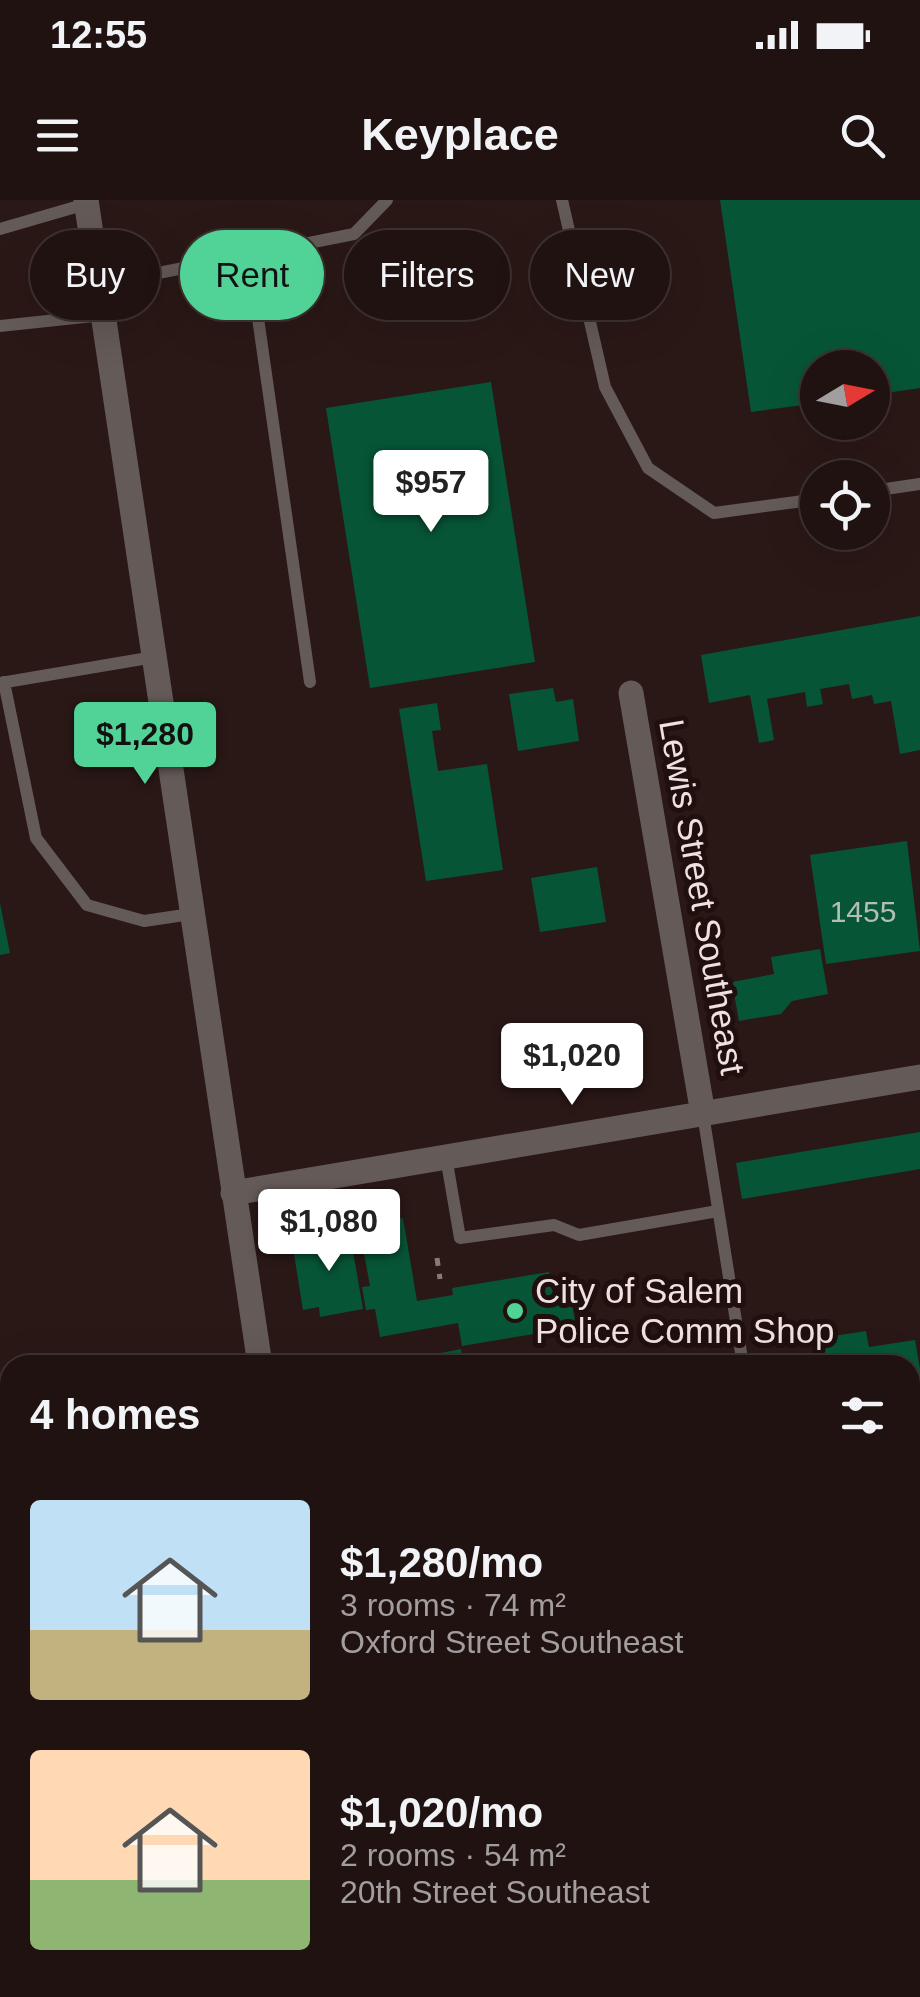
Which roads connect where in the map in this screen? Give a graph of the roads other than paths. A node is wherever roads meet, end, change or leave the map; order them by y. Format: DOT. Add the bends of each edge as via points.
graph roads {
  1 [pos="387,200"];
  2 [pos="562,200"];
  3 [pos="86,202"];
  4 [pos="0,230"];
  5 [pos="90,230"];
  6 [pos="324,240"];
  7 [pos="56,320"];
  8 [pos="104,320"];
  9 [pos="258,320"];
  10 [pos="0,326"];
  11 [pos="920,484"];
  12 [pos="890,488"];
  13 [pos="800,501"];
  14 [pos="154,657"];
  15 [pos="310,682"];
  16 [pos="2,683"];
  17 [pos="631,693"];
  18 [pos="192,914"];
  19 [pos="920,1077"];
  20 [pos="703,1114"];
  21 [pos="446,1157"];
  22 [pos="233,1193"];
  23 [pos="718,1211"];
  24 [pos="258,1355"];
  25 [pos="740,1355"];
  1 -- 6 [label="lane" via="354,234"];
  2 -- 13 [label="lane" via="605,387 648,468 714,513"];
  3 -- 4 [label="lane"];
  3 -- 5 [label="street"];
  7 -- 10 [label="lane"];
  8 -- 14 [label="street"];
  9 -- 15 [label="lane"];
  11 -- 12 [label="lane"];
  14 -- 16 [label="lane"];
  14 -- 18 [label="street"];
  16 -- 18 [label="lane" via="36,838 87,905 144,921"];
  17 -- 20 [label="street, Lewis Street Southeast"];
  18 -- 22 [label="street"];
  19 -- 20 [label="street"];
  20 -- 21 [label="street"];
  20 -- 23 [label="lane"];
  21 -- 22 [label="street"];
  21 -- 23 [label="lane" via="460,1238 554,1224 579,1236"];
  22 -- 24 [label="street"];
  23 -- 25 [label="lane"];
}
